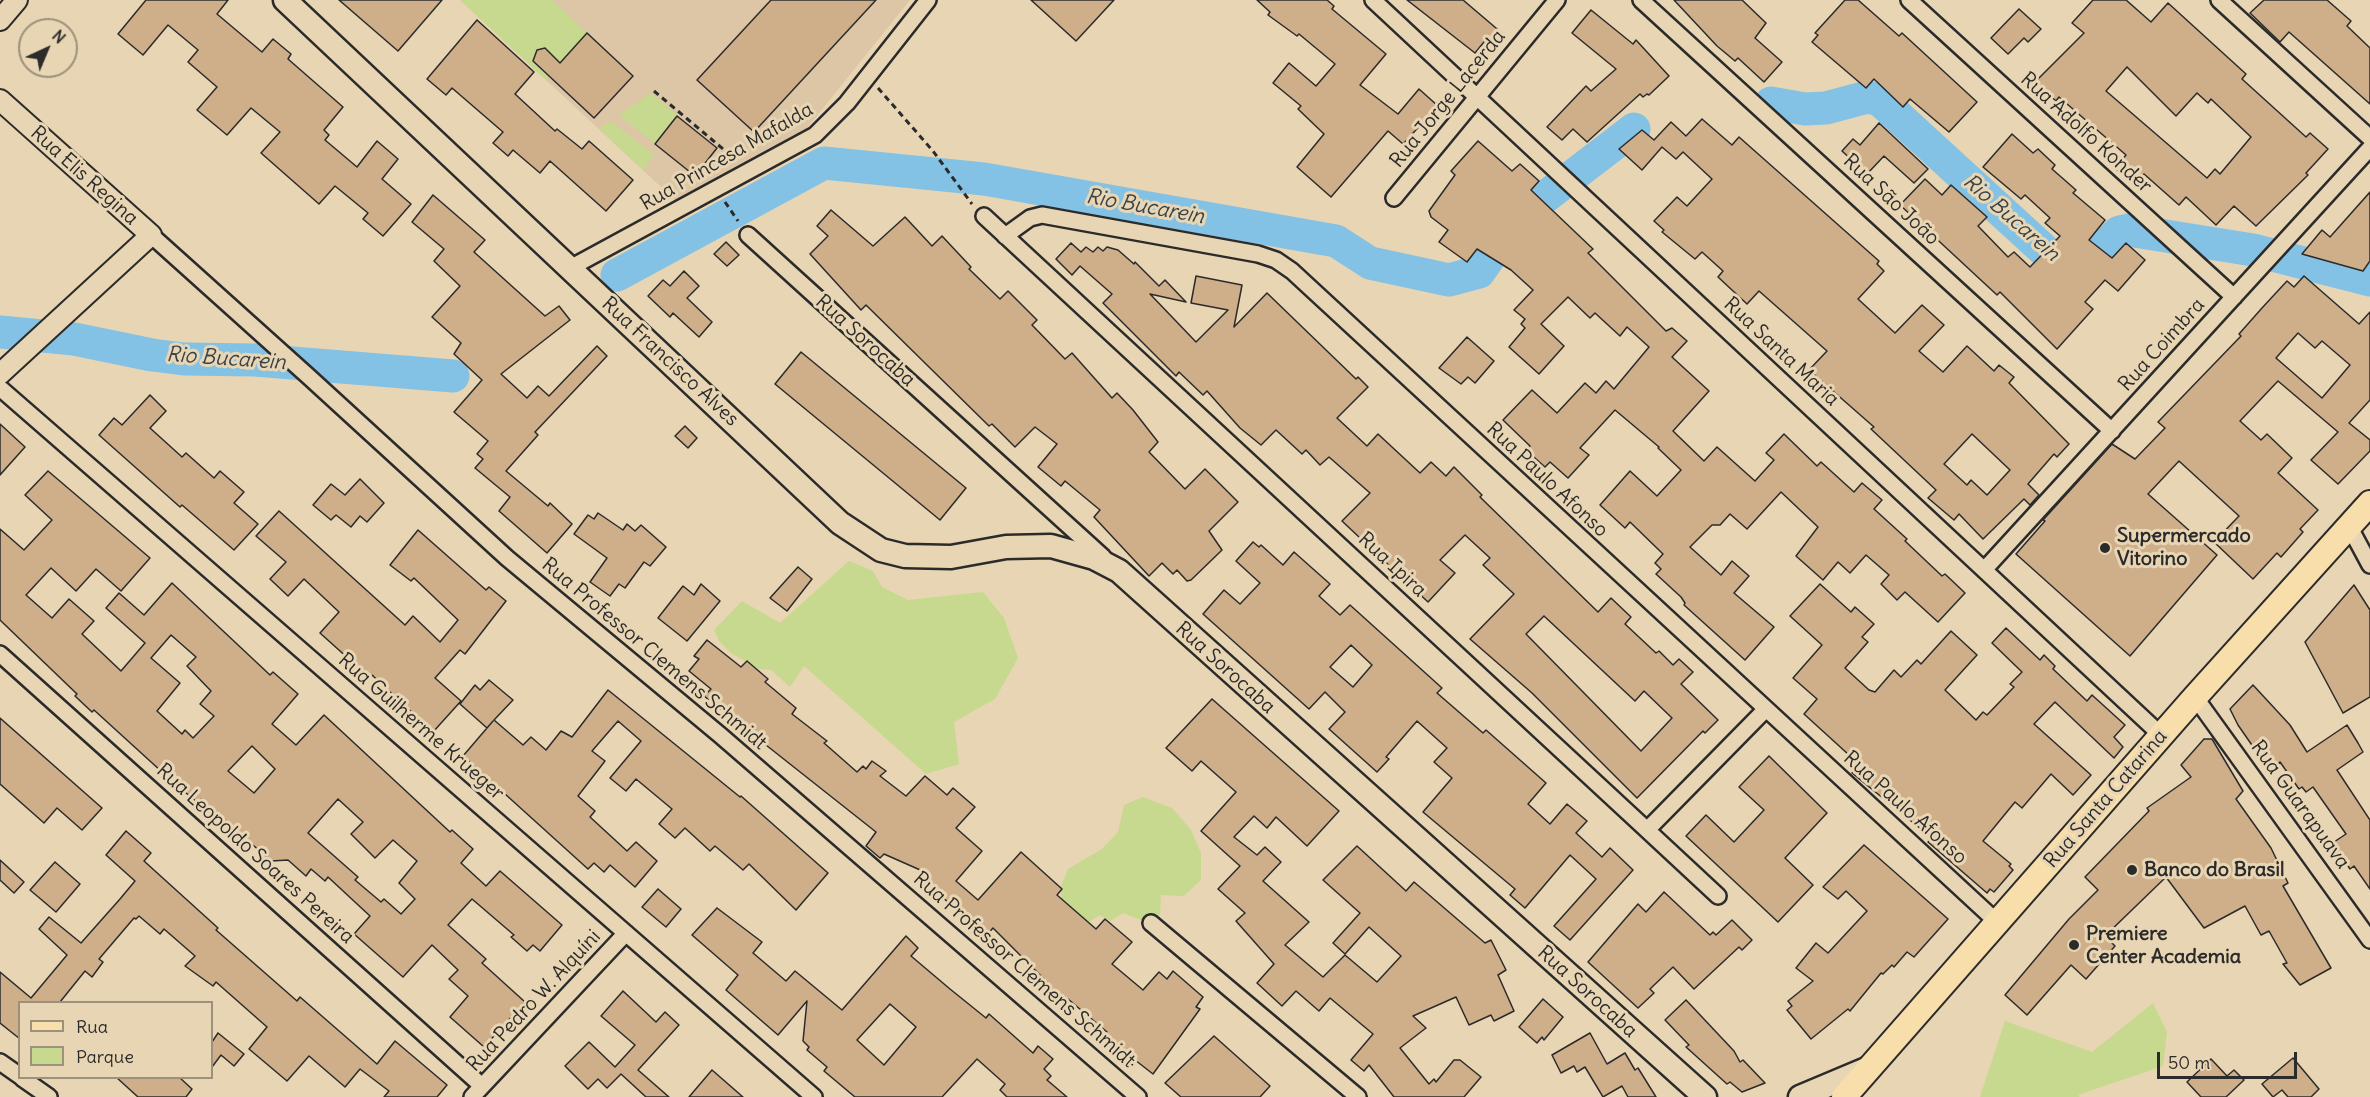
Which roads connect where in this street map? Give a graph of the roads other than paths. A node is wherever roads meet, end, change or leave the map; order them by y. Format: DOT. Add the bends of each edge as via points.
graph roads {
  1 [pos="17,0"];
  2 [pos="285,0"];
  3 [pos="928,0"];
  4 [pos="1373,0"];
  5 [pos="1557,0"];
  6 [pos="1641,0"];
  7 [pos="1909,0"];
  8 [pos="2219,0"];
  9 [pos="0,20"];
  10 [pos="1477,97"];
  11 [pos="0,100"];
  12 [pos="2370,138"];
  13 [pos="2370,148"];
  14 [pos="1394,198"];
  15 [pos="984,216"];
  16 [pos="151,235"];
  17 [pos="748,235"];
  18 [pos="1005,237"];
  19 [pos="570,268"];
  20 [pos="2234,297"];
  21 [pos="0,374"];
  22 [pos="0,388"];
  23 [pos="2112,431"];
  24 [pos="2370,503"];
  25 [pos="2349,526"];
  26 [pos="2370,565"];
  27 [pos="1984,570"];
  28 [pos="1119,572"];
  29 [pos="0,654"];
  30 [pos="2195,697"];
  31 [pos="1766,709"];
  32 [pos="2161,735"];
  33 [pos="1647,830"];
  34 [pos="1718,896"];
  35 [pos="1997,922"];
  36 [pos="1151,923"];
  37 [pos="626,933"];
  38 [pos="2370,940"];
  39 [pos="0,1062"];
  40 [pos="1869,1068"];
  41 [pos="18,1075"];
  42 [pos="24,1079"];
  43 [pos="477,1091"];
  44 [pos="49,1097"];
  45 [pos="814,1097"];
  46 [pos="1138,1097"];
  47 [pos="1358,1097"];
  48 [pos="1705,1097"];
  49 [pos="1800,1097"];
  50 [pos="1844,1097"];
  1 -- 9 [label="street"];
  2 -- 19 [label="main road, Rua Francisco Alves"];
  3 -- 19 [label="street, Rua Princesa Mafalda" via="847,103 815,135"];
  4 -- 10 [label="street, Rua Santa Maria"];
  5 -- 10 [label="street, Rua Jorge Lacerda"];
  6 -- 23 [label="street, Rua São João"];
  7 -- 20 [label="street, Rua Adolfo Konder"];
  8 -- 12 [label="street"];
  10 -- 14 [label="street, Rua Jorge Lacerda"];
  10 -- 27 [label="street, Rua Santa Maria"];
  11 -- 16 [label="street, Rua Elis Regina"];
  13 -- 20 [label="street, Rua Coimbra"];
  15 -- 18 [label="street, Rua Ipira"];
  16 -- 21 [label="street, Rua Elis Regina"];
  16 -- 46 [label="street, Rua Professor Clemens Schmidt" via="507,558 720,735"];
  17 -- 28 [label="street, Rua Sorocaba"];
  18 -- 31 [label="street, Rua Paulo Afonso" via="1030,218 1042,215 1276,260"];
  18 -- 33 [label="street, Rua Ipira"];
  19 -- 28 [label="main road, Rua Francisco Alves" via="840,523 880,550 928,558 1030,544 1094,558"];
  20 -- 23 [label="street, Rua Coimbra"];
  22 -- 37 [label="street, Rua Guilherme Krueger"];
  23 -- 27 [label="street, Rua Coimbra"];
  24 -- 25 [label="main road, Rua Santa Catarina"];
  25 -- 26 [label="street"];
  25 -- 30 [label="main road, Rua Santa Catarina"];
  27 -- 32 [label="street, Rua Santa Maria"];
  28 -- 48 [label="main road, Rua Sorocaba"];
  29 -- 43 [label="street, Rua Leopoldo Soares Pereira"];
  30 -- 32 [label="main road, Rua Santa Catarina"];
  30 -- 38 [label="street, Rua Guarapuava"];
  31 -- 33 [label="street"];
  31 -- 35 [label="street, Rua Paulo Afonso"];
  32 -- 35 [label="main road, Rua Santa Catarina"];
  33 -- 34 [label="street, Rua Ipira"];
  35 -- 40 [label="main road, Rua Santa Catarina"];
  36 -- 47 [label="street"];
  37 -- 43 [label="street, Rua Pedro W. Alquíni"];
  37 -- 45 [label="street, Rua Guilherme Krueger"];
  39 -- 41 [label="street"];
  40 -- 49 [label="main road"];
  40 -- 50 [label="main road, Rua Santa Catarina"];
  42 -- 44 [label="street"];
}
